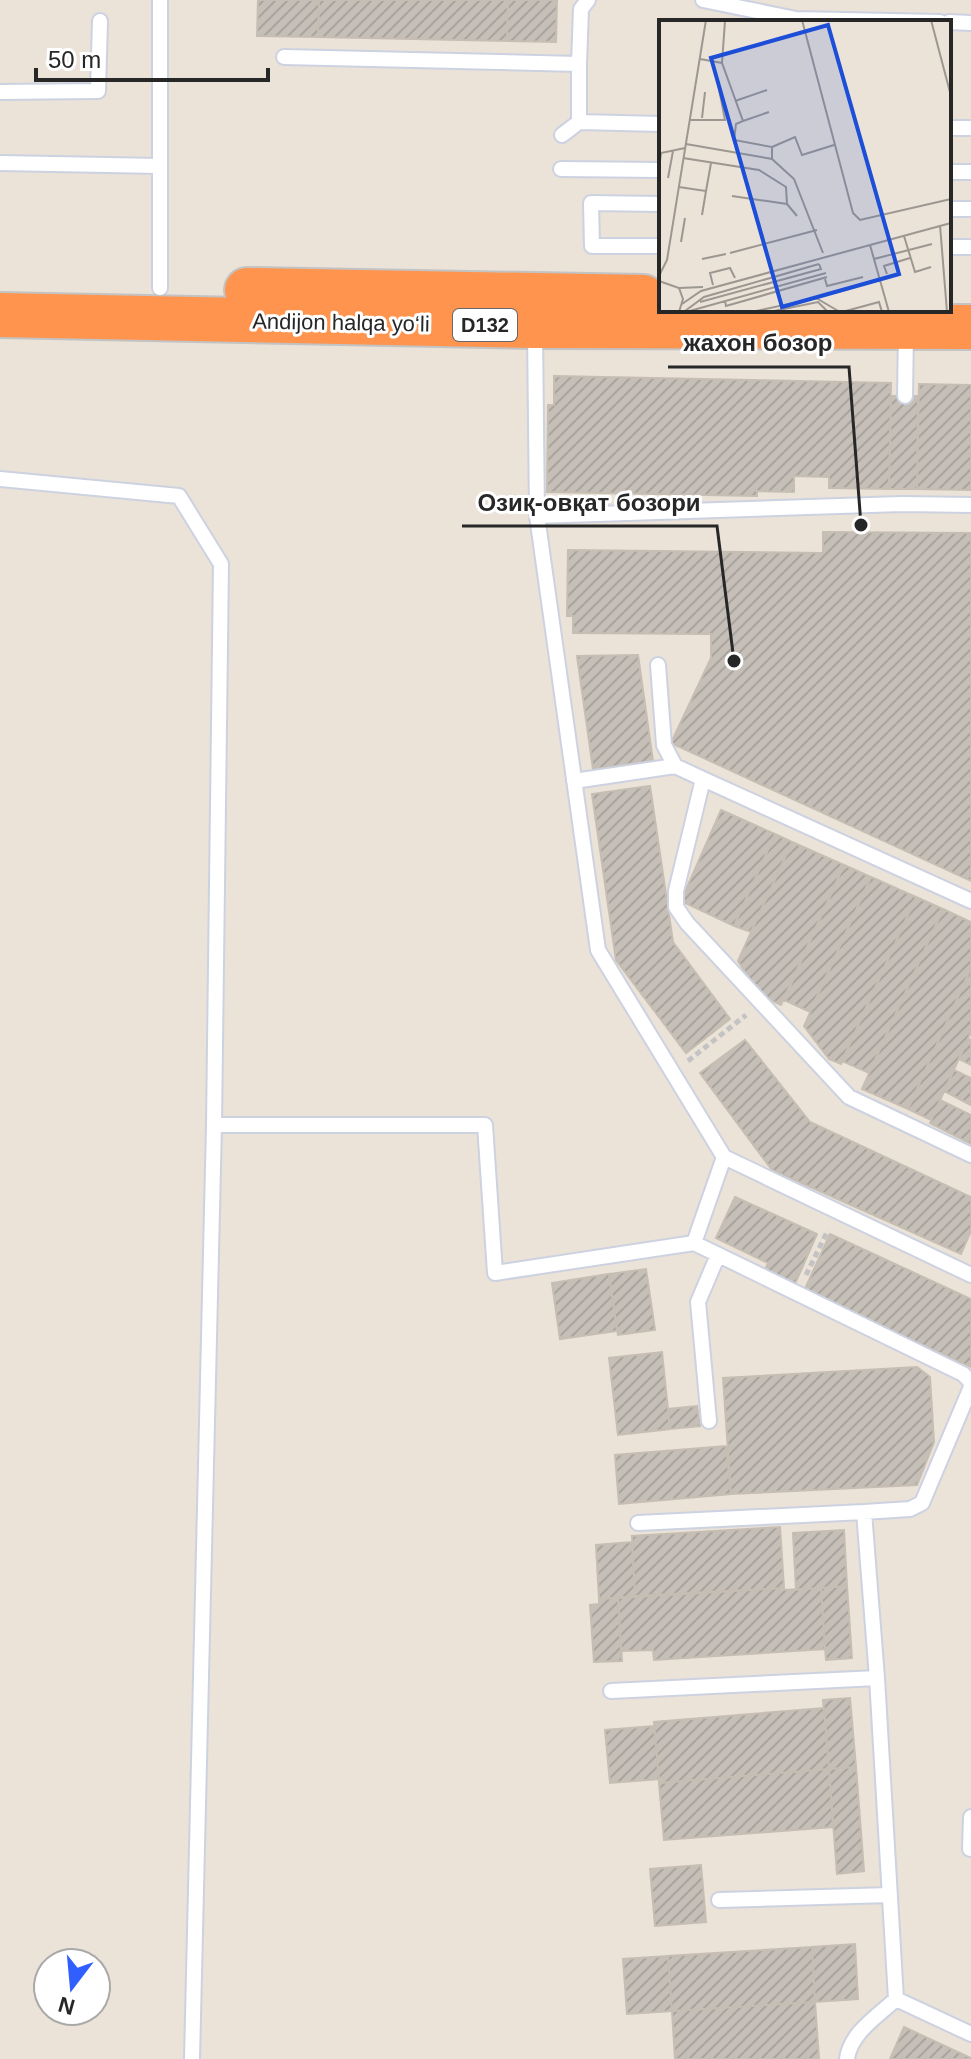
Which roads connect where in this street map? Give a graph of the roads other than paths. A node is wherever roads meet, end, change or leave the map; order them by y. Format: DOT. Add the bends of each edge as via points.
graph roads {
  1 [pos="160,0"];
  2 [pos="588,0"];
  3 [pos="703,0"];
  4 [pos="844,20"];
  5 [pos="100,21"];
  6 [pos="951,22"];
  7 [pos="971,23"];
  8 [pos="284,57"];
  9 [pos="579,64"];
  10 [pos="0,92"];
  11 [pos="579,122"];
  12 [pos="659,124"];
  13 [pos="562,135"];
  14 [pos="0,163"];
  15 [pos="160,166"];
  16 [pos="561,169"];
  17 [pos="659,170"];
  18 [pos="659,204"];
  19 [pos="659,246"];
  20 [pos="0,286"];
  21 [pos="160,288"];
  22 [pos="659,298"];
  23 [pos="0,315"];
  24 [pos="906,318"];
  25 [pos="534,326"];
  26 [pos="971,327"];
  27 [pos="905,396"];
  28 [pos="0,479"];
  29 [pos="971,505"];
  30 [pos="537,516"];
  31 [pos="658,665"];
  32 [pos="675,766"];
  33 [pos="703,779"];
  34 [pos="574,781"];
  35 [pos="971,901"];
  36 [pos="214,1125"];
  37 [pos="971,1155"];
  38 [pos="724,1157"];
  39 [pos="694,1243"];
  40 [pos="718,1255"];
  41 [pos="971,1275"];
  42 [pos="709,1421"];
  43 [pos="864,1512"];
  44 [pos="638,1523"];
  45 [pos="877,1678"];
  46 [pos="611,1691"];
  47 [pos="971,1817"];
  48 [pos="970,1849"];
  49 [pos="890,1895"];
  50 [pos="719,1900"];
  51 [pos="896,1999"];
  52 [pos="971,2034"];
  53 [pos="192,2059"];
  54 [pos="847,2059"];
  1 -- 15 [label="lane"];
  2 -- 9 [label="lane" via="581,9"];
  3 -- 4 [label="lane" via="796,19"];
  5 -- 10 [label="lane" via="98,91"];
  6 -- 7 [label="lane"];
  8 -- 9 [label="lane"];
  9 -- 11 [label="lane"];
  11 -- 12 [label="lane"];
  11 -- 13 [label="lane"];
  14 -- 15 [label="lane"];
  15 -- 21 [label="lane"];
  16 -- 17 [label="lane"];
  18 -- 19 [label="lane" via="591,203 592,246"];
  20 -- 21 [label="highway, Andijon halqa yo‘li / D132"];
  21 -- 22 [label="highway, Andijon halqa yo‘li / D132"];
  23 -- 25 [label="highway, Andijon halqa yo‘li / D132"];
  24 -- 25 [label="highway, Andijon halqa yo‘li / D132"];
  24 -- 26 [label="highway, Andijon halqa yo‘li / D132"];
  24 -- 27 [label="lane"];
  25 -- 30 [label="lane"];
  28 -- 36 [label="lane" via="179,496 221,564"];
  29 -- 30 [label="lane" via="902,496"];
  30 -- 34 [label="lane"];
  31 -- 32 [label="lane" via="664,745"];
  32 -- 33 [label="lane"];
  32 -- 34 [label="lane"];
  33 -- 35 [label="lane"];
  33 -- 37 [label="lane" via="676,891 676,907 687,923 849,1097"];
  34 -- 38 [label="lane" via="598,950"];
  36 -- 39 [label="lane" via="485,1125 495,1273"];
  36 -- 53 [label="lane"];
  38 -- 39 [label="lane"];
  38 -- 41 [label="lane"];
  39 -- 40 [label="lane"];
  40 -- 42 [label="lane" via="698,1302"];
  40 -- 43 [label="lane" via="970,1381 922,1503 910,1509"];
  43 -- 44 [label="lane"];
  43 -- 45 [label="lane"];
  45 -- 46 [label="lane"];
  45 -- 49 [label="lane"];
  47 -- 48 [label="lane"];
  49 -- 50 [label="lane"];
  49 -- 51 [label="lane"];
  51 -- 52 [label="lane"];
  51 -- 54 [label="lane" via="857,2035"];
}
